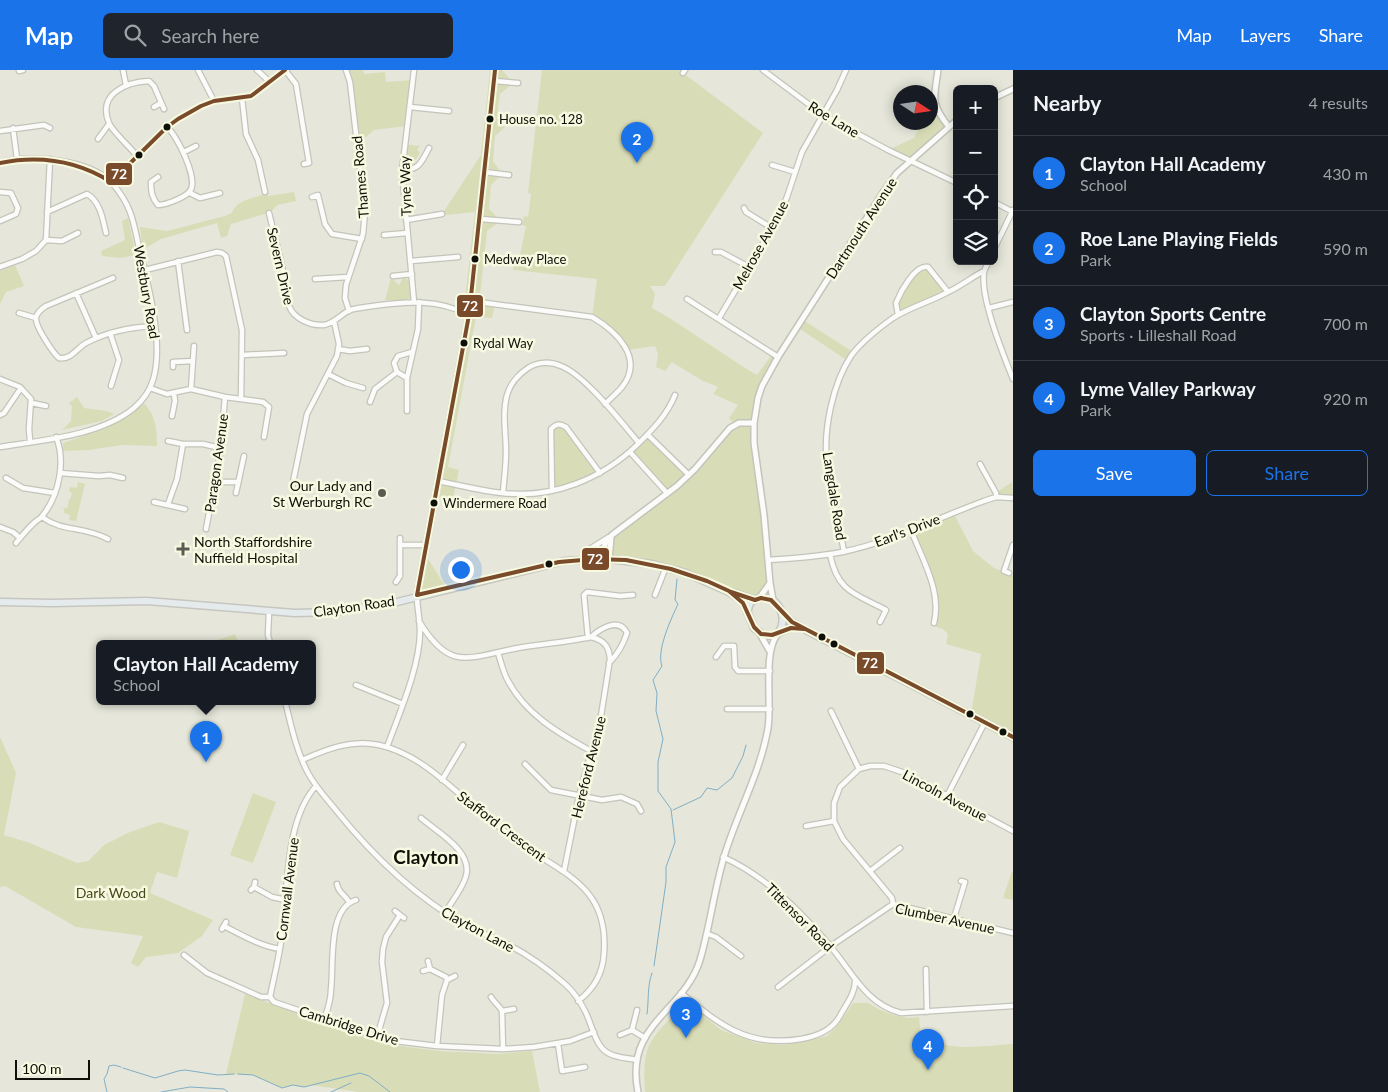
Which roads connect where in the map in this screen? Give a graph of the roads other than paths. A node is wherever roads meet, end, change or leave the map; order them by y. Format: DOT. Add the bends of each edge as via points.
graph roads {
  1 [pos="123,70"];
  2 [pos="198,70"];
  3 [pos="257,70"];
  4 [pos="285,70"];
  5 [pos="346,70"];
  6 [pos="414,70"];
  7 [pos="496,70"];
  8 [pos="763,70"];
  9 [pos="846,70"];
  10 [pos="938,70"];
  11 [pos="494,81"];
  12 [pos="270,82"];
  13 [pos="518,83"];
  14 [pos="126,85"];
  15 [pos="1013,89"];
  16 [pos="998,96"];
  17 [pos="242,98"];
  18 [pos="214,101"];
  19 [pos="161,103"];
  20 [pos="154,107"];
  21 [pos="410,107"];
  22 [pos="164,110"];
  23 [pos="449,111"];
  24 [pos="823,115"];
  25 [pos="109,124"];
  26 [pos="953,124"];
  27 [pos="167,127"];
  28 [pos="949,127"];
  29 [pos="13,128"];
  30 [pos="50,128"];
  31 [pos="0,131"];
  32 [pos="98,139"];
  33 [pos="196,146"];
  34 [pos="429,148"];
  35 [pos="184,152"];
  36 [pos="137,156"];
  37 [pos="17,159"];
  38 [pos="50,159"];
  39 [pos="911,160"];
  40 [pos="0,163"];
  41 [pos="304,164"];
  42 [pos="772,164"];
  43 [pos="402,172"];
  44 [pos="484,172"];
  45 [pos="795,172"];
  46 [pos="509,175"];
  47 [pos="158,177"];
  48 [pos="953,181"];
  49 [pos="111,182"];
  50 [pos="270,185"];
  51 [pos="263,186"];
  52 [pos="94,191"];
  53 [pos="0,192"];
  54 [pos="265,192"];
  55 [pos="190,193"];
  56 [pos="220,193"];
  57 [pos="87,194"];
  58 [pos="312,196"];
  59 [pos="481,203"];
  60 [pos="998,204"];
  61 [pos="474,205"];
  62 [pos="744,208"];
  63 [pos="1013,211"];
  64 [pos="47,212"];
  65 [pos="269,213"];
  66 [pos="442,214"];
  67 [pos="277,219"];
  68 [pos="480,219"];
  69 [pos="0,220"];
  70 [pos="270,220"];
  71 [pos="406,220"];
  72 [pos="519,222"];
  73 [pos="772,228"];
  74 [pos="78,233"];
  75 [pos="106,233"];
  76 [pos="407,233"];
  77 [pos="384,235"];
  78 [pos="362,239"];
  79 [pos="46,240"];
  80 [pos="998,241"];
  81 [pos="715,252"];
  82 [pos="458,257"];
  83 [pos="410,261"];
  84 [pos="178,262"];
  85 [pos="986,265"];
  86 [pos="0,267"];
  87 [pos="749,267"];
  88 [pos="145,270"];
  89 [pos="984,271"];
  90 [pos="412,274"];
  91 [pos="348,277"];
  92 [pos="315,279"];
  93 [pos="111,281"];
  94 [pos="399,283"];
  95 [pos="948,292"];
  96 [pos="76,293"];
  97 [pos="687,299"];
  98 [pos="471,300"];
  99 [pos="416,302"];
  100 [pos="1013,302"];
  101 [pos="989,308"];
  102 [pos="349,311"];
  103 [pos="18,313"];
  104 [pos="898,315"];
  105 [pos="469,316"];
  106 [pos="36,318"];
  107 [pos="719,318"];
  108 [pos="334,321"];
  109 [pos="154,326"];
  110 [pos="188,326"];
  111 [pos="110,333"];
  112 [pos="96,338"];
  113 [pos="194,346"];
  114 [pos="338,349"];
  115 [pos="367,349"];
  116 [pos="412,352"];
  117 [pos="284,353"];
  118 [pos="243,354"];
  119 [pos="778,357"];
  120 [pos="193,361"];
  121 [pos="166,362"];
  122 [pos="397,372"];
  123 [pos="328,374"];
  124 [pos="407,378"];
  125 [pos="0,379"];
  126 [pos="1013,379"];
  127 [pos="111,386"];
  128 [pos="21,388"];
  129 [pos="150,388"];
  130 [pos="363,388"];
  131 [pos="191,389"];
  132 [pos="174,394"];
  133 [pos="675,395"];
  134 [pos="225,397"];
  135 [pos="242,399"];
  136 [pos="370,402"];
  137 [pos="32,403"];
  138 [pos="605,404"];
  139 [pos="46,406"];
  140 [pos="407,411"];
  141 [pos="0,415"];
  142 [pos="172,416"];
  143 [pos="754,423"];
  144 [pos="648,435"];
  145 [pos="56,437"];
  146 [pos="264,437"];
  147 [pos="30,441"];
  148 [pos="168,441"];
  149 [pos="639,442"];
  150 [pos="183,444"];
  151 [pos="0,447"];
  152 [pos="220,448"];
  153 [pos="630,452"];
  154 [pos="244,456"];
  155 [pos="980,464"];
  156 [pos="60,473"];
  157 [pos="600,473"];
  158 [pos="689,475"];
  159 [pos="6,478"];
  160 [pos="123,478"];
  161 [pos="438,481"];
  162 [pos="215,482"];
  163 [pos="238,482"];
  164 [pos="292,487"];
  165 [pos="552,491"];
  166 [pos="55,493"];
  167 [pos="236,493"];
  168 [pos="503,493"];
  169 [pos="667,493"];
  170 [pos="996,497"];
  171 [pos="1013,498"];
  172 [pos="154,502"];
  173 [pos="168,504"];
  174 [pos="185,509"];
  175 [pos="42,517"];
  176 [pos="0,527"];
  177 [pos="206,529"];
  178 [pos="911,530"];
  179 [pos="612,536"];
  180 [pos="20,538"];
  181 [pos="400,538"];
  182 [pos="108,539"];
  183 [pos="16,543"];
  184 [pos="401,545"];
  185 [pos="426,545"];
  186 [pos="1013,545"];
  187 [pos="585,552"];
  188 [pos="844,552"];
  189 [pos="830,554"];
  190 [pos="601,559"];
  191 [pos="609,559"];
  192 [pos="769,560"];
  193 [pos="666,567"];
  194 [pos="1008,573"];
  195 [pos="396,582"];
  196 [pos="770,583"];
  197 [pos="729,592"];
  198 [pos="633,595"];
  199 [pos="655,595"];
  200 [pos="417,596"];
  201 [pos="757,598"];
  202 [pos="773,600"];
  203 [pos="0,602"];
  204 [pos="269,611"];
  205 [pos="748,612"];
  206 [pos="781,612"];
  207 [pos="419,621"];
  208 [pos="880,622"];
  209 [pos="934,623"];
  210 [pos="804,629"];
  211 [pos="778,633"];
  212 [pos="760,634"];
  213 [pos="430,638"];
  214 [pos="589,638"];
  215 [pos="269,640"];
  216 [pos="419,641"];
  217 [pos="498,653"];
  218 [pos="770,653"];
  219 [pos="716,657"];
  220 [pos="610,663"];
  221 [pos="770,671"];
  222 [pos="356,685"];
  223 [pos="403,704"];
  224 [pos="286,705"];
  225 [pos="770,709"];
  226 [pos="727,710"];
  227 [pos="832,711"];
  228 [pos="985,722"];
  229 [pos="1013,736"];
  230 [pos="463,745"];
  231 [pos="387,747"];
  232 [pos="591,751"];
  233 [pos="302,760"];
  234 [pos="525,764"];
  235 [pos="859,769"];
  236 [pos="442,780"];
  237 [pos="316,786"];
  238 [pos="579,796"];
  239 [pos="948,796"];
  240 [pos="641,811"];
  241 [pos="421,818"];
  242 [pos="834,821"];
  243 [pos="806,826"];
  244 [pos="1013,831"];
  245 [pos="900,848"];
  246 [pos="724,857"];
  247 [pos="564,871"];
  248 [pos="870,871"];
  249 [pos="961,881"];
  250 [pos="256,882"];
  251 [pos="337,884"];
  252 [pos="332,892"];
  253 [pos="339,892"];
  254 [pos="286,900"];
  255 [pos="356,900"];
  256 [pos="349,902"];
  257 [pos="893,904"];
  258 [pos="395,911"];
  259 [pos="445,912"];
  260 [pos="954,918"];
  261 [pos="224,926"];
  262 [pos="1013,933"];
  263 [pos="708,934"];
  264 [pos="830,946"];
  265 [pos="280,949"];
  266 [pos="184,955"];
  267 [pos="741,956"];
  268 [pos="428,961"];
  269 [pos="430,969"];
  270 [pos="926,969"];
  271 [pos="423,971"];
  272 [pos="207,973"];
  273 [pos="455,976"];
  274 [pos="854,978"];
  275 [pos="203,979"];
  276 [pos="448,980"];
  277 [pos="778,987"];
  278 [pos="854,992"];
  279 [pos="865,992"];
  280 [pos="681,993"];
  281 [pos="270,997"];
  282 [pos="491,997"];
  283 [pos="578,1001"];
  284 [pos="494,1004"];
  285 [pos="488,1006"];
  286 [pos="1013,1006"];
  287 [pos="514,1009"];
  288 [pos="637,1010"];
  289 [pos="502,1011"];
  290 [pos="927,1012"];
  291 [pos="324,1020"];
  292 [pos="632,1030"];
  293 [pos="594,1032"];
  294 [pos="620,1036"];
  295 [pos="378,1037"];
  296 [pos="645,1038"];
  297 [pos="558,1044"];
  298 [pos="437,1046"];
  299 [pos="503,1049"];
  300 [pos="637,1060"];
  301 [pos="585,1067"];
  302 [pos="562,1071"];
  303 [pos="556,1072"];
  304 [pos="638,1092"];
  1 -- 14 [label="street"];
  2 -- 18 [label="street"];
  3 -- 12 [label="street"];
  4 -- 12 [label="street"];
  4 -- 41 [label="street" via="296,84 299,98 309,163"];
  5 -- 78 [label="street, Thames Road" via="364,197"];
  6 -- 21 [label="street, Tyne Way"];
  7 -- 11 [label="street"];
  8 -- 24 [label="street, Roe Lane"];
  9 -- 24 [label="street, Melrose Avenue"];
  10 -- 28 [label="street" via="934,101 937,112"];
  11 -- 13 [label="street"];
  11 -- 44 [label="street"];
  12 -- 17 [label="street" via="251,96"];
  14 -- 19 [label="street" via="149,81"];
  14 -- 25 [label="street" via="116,90 110,99 107,110"];
  15 -- 16 [label="street"];
  17 -- 18 [label="street"];
  17 -- 51 [label="street" via="246,134 258,160"];
  18 -- 27 [label="street" via="190,111"];
  19 -- 20 [label="street"];
  19 -- 22 [label="street"];
  21 -- 23 [label="street"];
  21 -- 43 [label="street, Tyne Way"];
  24 -- 39 [label="street, Roe Lane"];
  24 -- 45 [label="street, Melrose Avenue" via="802,152"];
  25 -- 32 [label="street"];
  25 -- 36 [label="street"];
  26 -- 28 [label="street, Dartmouth Avenue"];
  27 -- 35 [label="street"];
  27 -- 36 [label="street"];
  28 -- 39 [label="street, Dartmouth Avenue"];
  29 -- 30 [label="street" via="44,125"];
  29 -- 31 [label="street"];
  29 -- 37 [label="street"];
  33 -- 35 [label="street"];
  34 -- 43 [label="street" via="416,169"];
  35 -- 55 [label="street" via="193,182"];
  36 -- 49 [label="street"];
  37 -- 38 [label="street, Westbury Road"];
  37 -- 40 [label="street, Westbury Road"];
  38 -- 49 [label="street, Westbury Road" via="87,169"];
  38 -- 64 [label="street"];
  39 -- 48 [label="street, Roe Lane"];
  39 -- 119 [label="street, Dartmouth Avenue" via="884,190"];
  42 -- 45 [label="street"];
  43 -- 71 [label="street, Tyne Way"];
  44 -- 46 [label="street"];
  44 -- 59 [label="street"];
  45 -- 73 [label="street, Melrose Avenue"];
  47 -- 55 [label="street" via="151,182 151,190 158,206"];
  49 -- 88 [label="street, Westbury Road" via="130,211"];
  50 -- 51 [label="street"];
  51 -- 54 [label="street"];
  52 -- 57 [label="street"];
  53 -- 69 [label="street" via="11,193 18,208 16,214"];
  55 -- 56 [label="street" via="200,198"];
  57 -- 64 [label="street"];
  57 -- 75 [label="street" via="101,213"];
  58 -- 78 [label="street" via="320,198 324,224 332,234"];
  59 -- 61 [label="street"];
  59 -- 68 [label="street"];
  60 -- 63 [label="street"];
  62 -- 73 [label="street"];
  63 -- 80 [label="street"];
  64 -- 79 [label="street"];
  65 -- 70 [label="street, Severn Drive"];
  66 -- 71 [label="street"];
  67 -- 70 [label="street"];
  68 -- 72 [label="street"];
  68 -- 98 [label="street"];
  70 -- 108 [label="street, Severn Drive" via="289,306 304,321 313,324"];
  71 -- 76 [label="street, Tyne Way"];
  73 -- 87 [label="street, Melrose Avenue"];
  74 -- 79 [label="street" via="62,240"];
  76 -- 77 [label="street"];
  76 -- 83 [label="street, Tyne Way"];
  78 -- 91 [label="street, Thames Road"];
  79 -- 86 [label="street" via="22,260"];
  81 -- 87 [label="street"];
  82 -- 83 [label="street"];
  83 -- 90 [label="street, Tyne Way"];
  84 -- 88 [label="street"];
  84 -- 110 [label="street"];
  84 -- 118 [label="street" via="217,252 226,256 242,330"];
  85 -- 89 [label="street"];
  87 -- 107 [label="street, Melrose Avenue"];
  88 -- 109 [label="street, Westbury Road"];
  89 -- 95 [label="street, Langdale Road"];
  89 -- 101 [label="street"];
  90 -- 94 [label="street" via="396,276"];
  90 -- 99 [label="street, Tyne Way"];
  91 -- 92 [label="street"];
  91 -- 102 [label="street, Thames Road" via="345,292"];
  93 -- 96 [label="street"];
  95 -- 104 [label="street, Langdale Road"];
  95 -- 104 [label="street" via="928,267 917,268 896,303"];
  96 -- 106 [label="street" via="42,308"];
  96 -- 112 [label="street"];
  97 -- 107 [label="street"];
  98 -- 105 [label="street"];
  98 -- 138 [label="street" via="592,317 604,325 626,348 630,367 623,386"];
  99 -- 102 [label="street, Severn Drive"];
  99 -- 105 [label="street, Severn Drive" via="449,307"];
  99 -- 116 [label="street, Tyne Way" via="418,329"];
  100 -- 101 [label="street"];
  101 -- 126 [label="street"];
  102 -- 108 [label="street, Severn Drive"];
  103 -- 106 [label="street"];
  104 -- 188 [label="street, Langdale Road" via="876,331 851,357 832,402 827,462"];
  105 -- 161 [label="street"];
  106 -- 112 [label="street" via="59,358 66,358"];
  107 -- 119 [label="street"];
  108 -- 114 [label="street"];
  109 -- 111 [label="street"];
  109 -- 129 [label="street, Westbury Road" via="157,353"];
  111 -- 112 [label="street"];
  111 -- 127 [label="street" via="119,360"];
  113 -- 120 [label="street"];
  114 -- 115 [label="street"];
  114 -- 123 [label="street"];
  116 -- 122 [label="street" via="398,356 394,363"];
  116 -- 124 [label="street, Tyne Way"];
  117 -- 118 [label="street"];
  118 -- 135 [label="street"];
  119 -- 143 [label="street, Dartmouth Avenue" via="759,393"];
  120 -- 121 [label="street" via="173,365"];
  120 -- 131 [label="street"];
  122 -- 124 [label="street"];
  122 -- 136 [label="street" via="374,389"];
  123 -- 130 [label="street" via="346,384"];
  123 -- 164 [label="street" via="307,414"];
  124 -- 140 [label="street, Tyne Way"];
  125 -- 128 [label="street"];
  128 -- 137 [label="street"];
  128 -- 141 [label="street"];
  129 -- 132 [label="street"];
  129 -- 145 [label="street, Westbury Road" via="139,403 120,418 84,432"];
  131 -- 132 [label="street"];
  131 -- 134 [label="street"];
  132 -- 142 [label="street"];
  133 -- 144 [label="street"];
  134 -- 135 [label="street"];
  134 -- 152 [label="street, Paragon Avenue"];
  135 -- 146 [label="street" via="263,402 269,407"];
  137 -- 139 [label="street"];
  137 -- 147 [label="street"];
  138 -- 149 [label="street"];
  138 -- 168 [label="street" via="561,366 541,363 521,373 508,392 505,408"];
  143 -- 158 [label="street" via="739,422 730,428"];
  143 -- 192 [label="street, Dartmouth Avenue"];
  144 -- 149 [label="street"];
  144 -- 158 [label="street"];
  145 -- 147 [label="street, Westbury Road"];
  145 -- 156 [label="street"];
  147 -- 151 [label="street, Westbury Road"];
  148 -- 150 [label="street"];
  149 -- 153 [label="street"];
  150 -- 152 [label="street"];
  150 -- 173 [label="street" via="177,479"];
  152 -- 162 [label="street, Paragon Avenue"];
  153 -- 157 [label="street"];
  153 -- 169 [label="street"];
  154 -- 163 [label="street"];
  155 -- 170 [label="street"];
  156 -- 160 [label="street"];
  156 -- 166 [label="street"];
  157 -- 165 [label="street"];
  157 -- 165 [label="street" via="566,427 555,425 551,429"];
  158 -- 169 [label="street"];
  159 -- 166 [label="street" via="23,488"];
  161 -- 168 [label="street"];
  161 -- 185 [label="street"];
  162 -- 163 [label="street"];
  162 -- 177 [label="street, Paragon Avenue"];
  163 -- 167 [label="street"];
  165 -- 168 [label="street"];
  166 -- 175 [label="street"];
  169 -- 179 [label="street"];
  170 -- 171 [label="street, Earl's Drive"];
  170 -- 178 [label="street, Earl's Drive"];
  172 -- 173 [label="street"];
  173 -- 174 [label="street"];
  175 -- 180 [label="street"];
  175 -- 182 [label="street" via="56,526 88,530"];
  176 -- 180 [label="street"];
  178 -- 188 [label="street, Earl's Drive"];
  178 -- 209 [label="street" via="935,592"];
  179 -- 187 [label="street"];
  179 -- 190 [label="street" via="605,544"];
  179 -- 191 [label="street"];
  180 -- 183 [label="street"];
  181 -- 184 [label="street"];
  184 -- 185 [label="street"];
  184 -- 195 [label="street" via="400,576"];
  185 -- 200 [label="street"];
  186 -- 194 [label="street" via="1004,571"];
  188 -- 189 [label="street, Earl's Drive"];
  189 -- 192 [label="street, Earl's Drive"];
  189 -- 208 [label="street" via="834,571 844,586 888,608"];
  190 -- 191 [label="main road, Clayton Road"];
  190 -- 200 [label="main road, Clayton Road" via="564,561"];
  191 -- 193 [label="main road, Clayton Road"];
  192 -- 196 [label="street, Dartmouth Avenue"];
  193 -- 197 [label="main road, Clayton Road"];
  193 -- 199 [label="street"];
  196 -- 201 [label="street"];
  196 -- 202 [label="street, Dartmouth Avenue"];
  197 -- 201 [label="main road, Clayton Road"];
  197 -- 205 [label="main road, Clayton Road" via="741,600"];
  198 -- 214 [label="street" via="587,592 584,595"];
  200 -- 204 [label="main road, Clayton Road" via="334,612"];
  200 -- 207 [label="street"];
  201 -- 202 [label="main road"];
  201 -- 205 [label="main road" via="750,603"];
  202 -- 206 [label="main road"];
  203 -- 204 [label="main road, Clayton Road" via="147,600"];
  204 -- 215 [label="street"];
  205 -- 212 [label="main road"];
  206 -- 210 [label="main road"];
  206 -- 211 [label="main road" via="783,623"];
  207 -- 213 [label="street, Hereford Avenue"];
  207 -- 216 [label="street"];
  210 -- 211 [label="main road" via="789,628"];
  210 -- 228 [label="main road"];
  211 -- 212 [label="main road"];
  211 -- 218 [label="street"];
  212 -- 218 [label="street"];
  213 -- 216 [label="street"];
  213 -- 217 [label="street, Hereford Avenue" via="439,647 459,657 475,658"];
  214 -- 217 [label="street, Hereford Avenue"];
  214 -- 220 [label="street, Hereford Avenue" via="603,641 610,652"];
  214 -- 220 [label="street, Hereford Avenue" via="615,624 624,628 627,633 624,643"];
  216 -- 223 [label="street"];
  217 -- 232 [label="street" via="506,677 524,704 550,727"];
  218 -- 221 [label="street"];
  219 -- 221 [label="street" via="724,646 734,646 738,671"];
  220 -- 232 [label="street, Hereford Avenue"];
  221 -- 225 [label="street"];
  222 -- 223 [label="street"];
  223 -- 231 [label="street"];
  224 -- 233 [label="street, Clayton Lane"];
  225 -- 226 [label="street"];
  225 -- 246 [label="street" via="762,755"];
  227 -- 235 [label="street"];
  228 -- 229 [label="main road"];
  228 -- 239 [label="street"];
  230 -- 236 [label="street"];
  231 -- 233 [label="street, Stafford Crescent" via="343,745"];
  231 -- 236 [label="street, Stafford Crescent" via="413,758"];
  232 -- 238 [label="street, Hereford Avenue"];
  233 -- 237 [label="street, Clayton Lane"];
  234 -- 238 [label="street" via="551,790"];
  235 -- 239 [label="street, Lincoln Avenue" via="891,768"];
  235 -- 242 [label="street" via="840,787 834,803"];
  236 -- 247 [label="street, Stafford Crescent" via="510,835"];
  237 -- 254 [label="street, Cornwall Avenue" via="307,795 296,822 290,848"];
  237 -- 259 [label="street, Clayton Lane" via="371,850 424,898"];
  238 -- 240 [label="street" via="602,800 621,797 637,804"];
  238 -- 247 [label="street, Hereford Avenue"];
  239 -- 244 [label="street, Lincoln Avenue"];
  241 -- 259 [label="street" via="460,851 467,862 466,877"];
  242 -- 243 [label="street"];
  242 -- 248 [label="street" via="843,839"];
  245 -- 248 [label="street"];
  246 -- 263 [label="street"];
  246 -- 264 [label="street, Tittensor Road" via="777,891"];
  247 -- 283 [label="street, Stafford Crescent" via="593,900 604,938 599,975 592,990"];
  248 -- 257 [label="street" via="892,898"];
  249 -- 260 [label="street" via="965,882"];
  250 -- 254 [label="street" via="252,889"];
  251 -- 253 [label="street"];
  252 -- 253 [label="street"];
  253 -- 256 [label="street"];
  254 -- 265 [label="street, Cornwall Avenue"];
  255 -- 256 [label="street"];
  256 -- 291 [label="street" via="336,926 332,989"];
  257 -- 260 [label="street, Clumber Avenue"];
  257 -- 264 [label="street, Clumber Avenue"];
  258 -- 295 [label="street" via="402,917 386,937 383,949 387,1003"];
  259 -- 283 [label="street, Clayton Lane" via="522,953 565,984"];
  260 -- 262 [label="street, Clumber Avenue"];
  261 -- 265 [label="street" via="258,943"];
  263 -- 267 [label="street"];
  263 -- 280 [label="street" via="699,964"];
  264 -- 274 [label="street, Tittensor Road"];
  264 -- 277 [label="street, Clumber Avenue"];
  265 -- 281 [label="street, Cornwall Avenue"];
  266 -- 272 [label="street, Cambridge Drive"];
  268 -- 269 [label="street"];
  269 -- 271 [label="street"];
  269 -- 276 [label="street"];
  270 -- 290 [label="street"];
  272 -- 275 [label="street"];
  272 -- 281 [label="street, Cambridge Drive" via="261,997"];
  273 -- 276 [label="street"];
  274 -- 278 [label="street"];
  274 -- 279 [label="street, Tittensor Road"];
  276 -- 298 [label="street" via="442,995"];
  278 -- 279 [label="street"];
  278 -- 280 [label="street" via="838,1020 825,1032 786,1042 741,1034 710,1017"];
  279 -- 290 [label="street, Tittensor Road" via="896,1012"];
  280 -- 296 [label="street" via="651,1026"];
  281 -- 291 [label="street, Cambridge Drive" via="274,1002"];
  282 -- 284 [label="street"];
  283 -- 293 [label="street, Clayton Lane"];
  284 -- 285 [label="street"];
  284 -- 289 [label="street"];
  286 -- 290 [label="street, Tittensor Road"];
  287 -- 289 [label="street"];
  288 -- 292 [label="street"];
  289 -- 299 [label="street"];
  291 -- 295 [label="street, Cambridge Drive"];
  292 -- 294 [label="street"];
  292 -- 296 [label="street"];
  293 -- 297 [label="street, Cambridge Drive"];
  293 -- 300 [label="street, Clayton Lane" via="606,1052"];
  295 -- 298 [label="street, Cambridge Drive"];
  296 -- 300 [label="street"];
  297 -- 299 [label="street, Cambridge Drive"];
  297 -- 302 [label="street"];
  298 -- 299 [label="street, Cambridge Drive"];
  300 -- 304 [label="street"];
  301 -- 302 [label="street"];
  302 -- 303 [label="street"];
}
